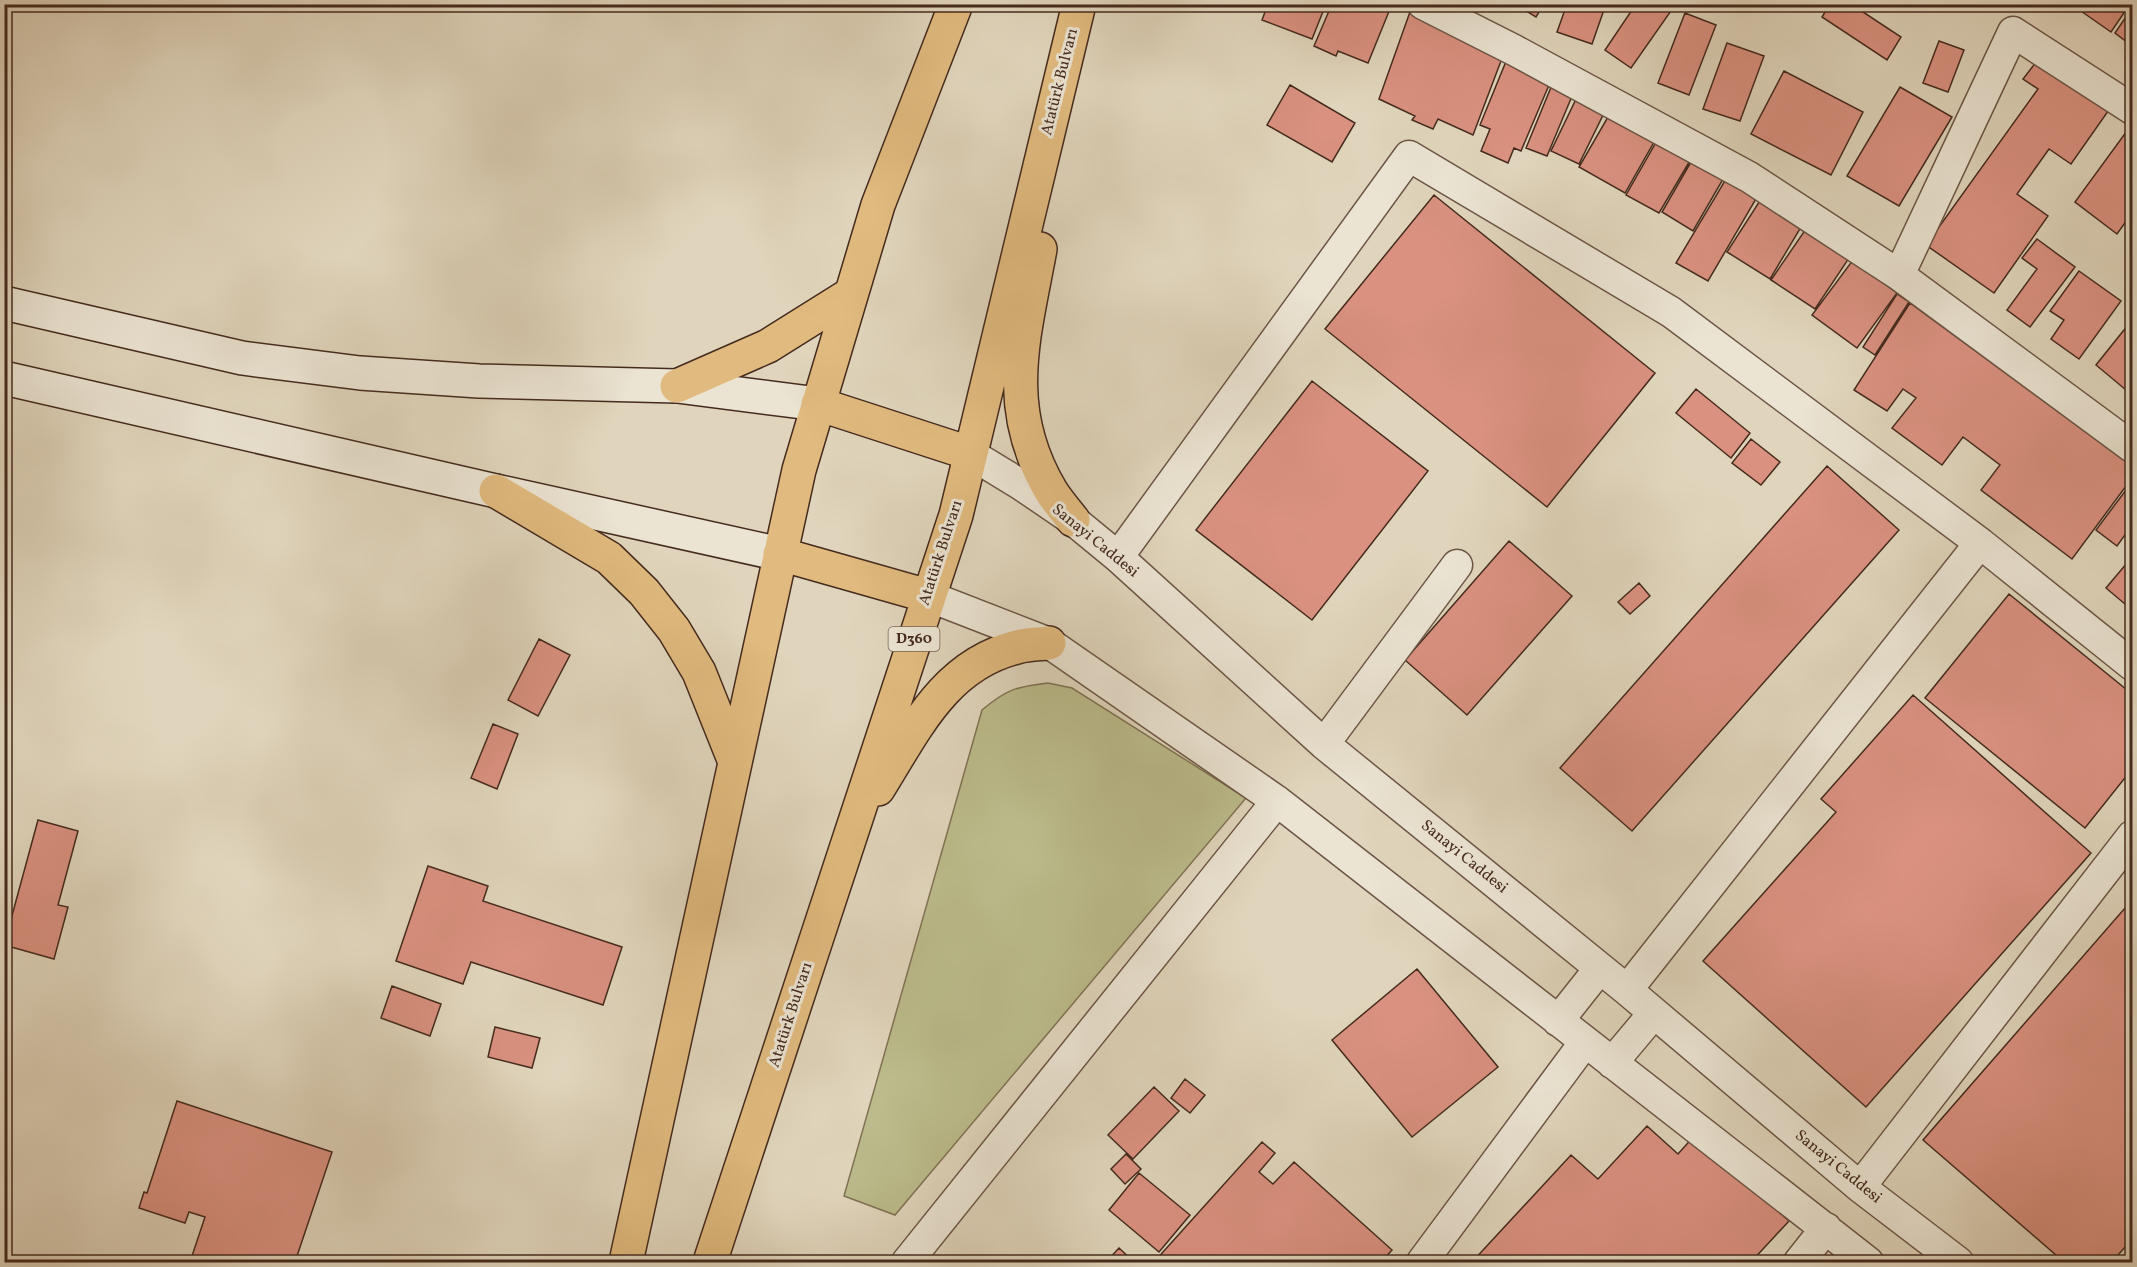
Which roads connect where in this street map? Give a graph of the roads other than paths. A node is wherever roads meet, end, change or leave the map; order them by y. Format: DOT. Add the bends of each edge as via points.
graph roads {
  1 [pos="956,4"];
  2 [pos="1079,4"];
  3 [pos="1083,4"];
  4 [pos="1423,4"];
  5 [pos="2133,109"];
  6 [pos="1899,275"];
  7 [pos="851,294"];
  8 [pos="4,303"];
  9 [pos="4,378"];
  10 [pos="678,386"];
  11 [pos="818,404"];
  12 [pos="2133,447"];
  13 [pos="969,453"];
  14 [pos="496,491"];
  15 [pos="1073,520"];
  16 [pos="1980,543"];
  17 [pos="780,554"];
  18 [pos="1118,557"];
  19 [pos="1457,565"];
  20 [pos="928,596"];
  21 [pos="1049,643"];
  22 [pos="2133,665"];
  23 [pos="1324,744"];
  24 [pos="735,762"];
  25 [pos="1277,801"];
  26 [pos="849,836"];
  27 [pos="2133,836"];
  28 [pos="1600,968"];
  29 [pos="1627,990"];
  30 [pos="1654,1013"];
  31 [pos="1558,1021"];
  32 [pos="1585,1042"];
  33 [pos="1612,1063"];
  34 [pos="1860,1187"];
  35 [pos="1826,1228"];
  36 [pos="626,1263"];
  37 [pos="710,1263"];
  38 [pos="907,1263"];
  39 [pos="1422,1263"];
  40 [pos="1799,1263"];
  41 [pos="1868,1263"];
  42 [pos="1958,1263"];
  1 -- 7 [label="highway" via="878,205"];
  2 -- 13 [label="highway, Atatürk Bulvarı / D360"];
  3 -- 15 [label="highway" via="1021,355 1019,390 1024,426 1035,460 1051,492"];
  4 -- 6 [label="street" via="1749,177"];
  5 -- 6 [label="street" via="2013,32"];
  6 -- 12 [label="street"];
  7 -- 10 [label="highway" via="768,346"];
  7 -- 11 [label="highway"];
  8 -- 10 [label="main road" via="242,358 360,373 478,381"];
  9 -- 14 [label="main road"];
  10 -- 11 [label="main road"];
  11 -- 13 [label="highway"];
  11 -- 17 [label="highway"];
  13 -- 15 [label="street, Sanayi Caddesi"];
  13 -- 20 [label="highway, Atatürk Bulvarı / D360" via="956,515"];
  14 -- 17 [label="main road"];
  14 -- 24 [label="highway" via="609,558 644,592 674,630 699,672"];
  15 -- 18 [label="street, Sanayi Caddesi"];
  16 -- 18 [label="street" via="1671,312 1409,156"];
  16 -- 22 [label="street"];
  16 -- 29 [label="street"];
  17 -- 20 [label="highway"];
  17 -- 24 [label="highway"];
  18 -- 23 [label="street, Sanayi Caddesi"];
  19 -- 23 [label="street"];
  20 -- 21 [label="street"];
  20 -- 26 [label="highway, Atatürk Bulvarı / D360"];
  21 -- 25 [label="street"];
  21 -- 26 [label="highway" via="1018,647 988,657 961,673 938,695"];
  23 -- 28 [label="street, Sanayi Caddesi"];
  24 -- 36 [label="highway"];
  25 -- 31 [label="street"];
  25 -- 38 [label="street"];
  26 -- 37 [label="highway, Atatürk Bulvarı / D360"];
  27 -- 34 [label="street"];
  28 -- 29 [label="street, Sanayi Caddesi"];
  28 -- 31 [label="street"];
  29 -- 30 [label="street, Sanayi Caddesi"];
  30 -- 33 [label="street"];
  30 -- 34 [label="street, Sanayi Caddesi"];
  31 -- 32 [label="street"];
  32 -- 33 [label="street"];
  32 -- 39 [label="street"];
  33 -- 35 [label="street"];
  34 -- 42 [label="street, Sanayi Caddesi"];
  35 -- 40 [label="street"];
  35 -- 41 [label="street"];
}
